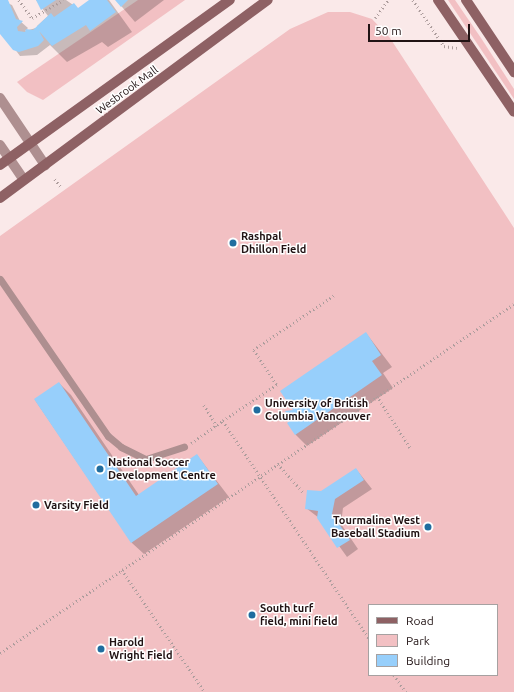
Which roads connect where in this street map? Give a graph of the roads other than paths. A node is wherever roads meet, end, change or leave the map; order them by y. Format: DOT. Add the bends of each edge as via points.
graph roads {
  1 [pos="230,0"];
  2 [pos="268,0"];
  3 [pos="438,0"];
  4 [pos="466,0"];
  5 [pos="514,72"];
  6 [pos="0,98"];
  7 [pos="514,112"];
  8 [pos="31,143"];
  9 [pos="0,145"];
  10 [pos="9,159"];
  11 [pos="0,165"];
  12 [pos="45,165"];
  13 [pos="24,180"];
  14 [pos="0,198"];
  15 [pos="0,279"];
  16 [pos="184,447"];
  1 -- 8 [label="main road, Wesbrook Mall"];
  2 -- 12 [label="main road, Wesbrook Mall"];
  3 -- 7 [label="main road"];
  4 -- 5 [label="main road"];
  6 -- 8 [label="street"];
  8 -- 10 [label="main road, Wesbrook Mall"];
  8 -- 12 [label="street"];
  9 -- 10 [label="street"];
  10 -- 11 [label="main road, Wesbrook Mall"];
  10 -- 13 [label="street"];
  12 -- 13 [label="main road, Wesbrook Mall"];
  13 -- 14 [label="main road, Wesbrook Mall"];
  15 -- 16 [label="lane" via="108,436 121,447 146,459"];
}
